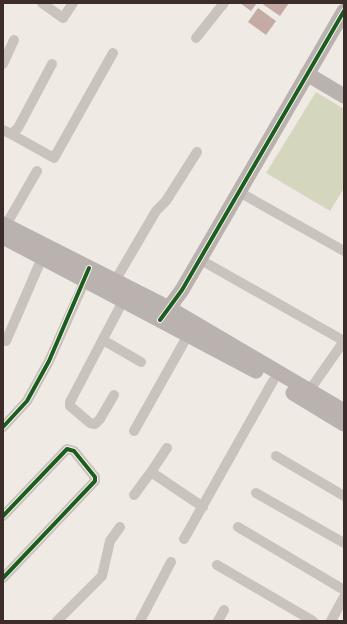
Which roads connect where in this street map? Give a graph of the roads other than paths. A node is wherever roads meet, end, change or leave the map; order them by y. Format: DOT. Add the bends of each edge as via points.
graph roads {
  1 [pos="42,3"];
  2 [pos="73,3"];
  3 [pos="224,3"];
  4 [pos="344,11"];
  5 [pos="196,38"];
  6 [pos="14,40"];
  7 [pos="113,53"];
  8 [pos="3,64"];
  9 [pos="52,64"];
  10 [pos="307,74"];
  11 [pos="344,96"];
  12 [pos="7,132"];
  13 [pos="197,152"];
  14 [pos="37,171"];
  15 [pos="239,192"];
  16 [pos="4,229"];
  17 [pos="344,252"];
  18 [pos="42,258"];
  19 [pos="200,259"];
  20 [pos="87,275"];
  21 [pos="115,281"];
  22 [pos="123,301"];
  23 [pos="164,314"];
  24 [pos="188,335"];
  25 [pos="103,340"];
  26 [pos="6,341"];
  27 [pos="344,341"];
  28 [pos="141,362"];
  29 [pos="273,381"];
  30 [pos="309,391"];
  31 [pos="114,395"];
  32 [pos="344,411"];
  33 [pos="344,424"];
  34 [pos="3,427"];
  35 [pos="134,431"];
  36 [pos="167,448"];
  37 [pos="276,456"];
  38 [pos="151,472"];
  39 [pos="256,493"];
  40 [pos="134,494"];
  41 [pos="344,496"];
  42 [pos="203,506"];
  43 [pos="3,516"];
  44 [pos="120,527"];
  45 [pos="238,527"];
  46 [pos="184,539"];
  47 [pos="344,543"];
  48 [pos="171,562"];
  49 [pos="217,565"];
  50 [pos="3,578"];
  51 [pos="344,590"];
  52 [pos="344,597"];
  53 [pos="224,610"];
  54 [pos="57,621"];
  55 [pos="140,621"];
  56 [pos="218,621"];
  57 [pos="313,621"];
  58 [pos="331,621"];
  1 -- 2 [label="street" via="63,18"];
  3 -- 5 [label="street"];
  4 -- 10 [label="main road"];
  6 -- 8 [label="street"];
  7 -- 12 [label="street" via="54,158"];
  9 -- 12 [label="street" via="18,128"];
  10 -- 11 [label="main road"];
  10 -- 15 [label="main road"];
  13 -- 21 [label="street" via="166,201 156,211"];
  14 -- 16 [label="street"];
  15 -- 17 [label="street"];
  15 -- 19 [label="main road"];
  16 -- 18 [label="main road"];
  16 -- 20 [label="main road"];
  18 -- 20 [label="main road"];
  18 -- 26 [label="street"];
  19 -- 23 [label="main road"];
  19 -- 27 [label="street"];
  20 -- 21 [label="main road"];
  20 -- 22 [label="main road"];
  20 -- 34 [label="street" via="49,361 27,401"];
  21 -- 23 [label="main road"];
  22 -- 23 [label="main road"];
  22 -- 25 [label="street"];
  23 -- 24 [label="main road"];
  23 -- 30 [label="main road"];
  24 -- 29 [label="main road"];
  24 -- 35 [label="street"];
  25 -- 28 [label="street"];
  25 -- 31 [label="street" via="70,406 90,423 95,424"];
  27 -- 30 [label="street"];
  29 -- 33 [label="main road"];
  29 -- 42 [label="street"];
  30 -- 32 [label="main road"];
  36 -- 38 [label="street"];
  37 -- 41 [label="street"];
  38 -- 40 [label="street"];
  38 -- 42 [label="street"];
  39 -- 47 [label="street"];
  42 -- 46 [label="street"];
  43 -- 50 [label="street" via="67,449 74,451 95,477 95,481"];
  44 -- 54 [label="street" via="110,541 102,576"];
  45 -- 51 [label="street"];
  48 -- 55 [label="street"];
  49 -- 57 [label="street"];
  52 -- 58 [label="street"];
  53 -- 56 [label="street"];
}
